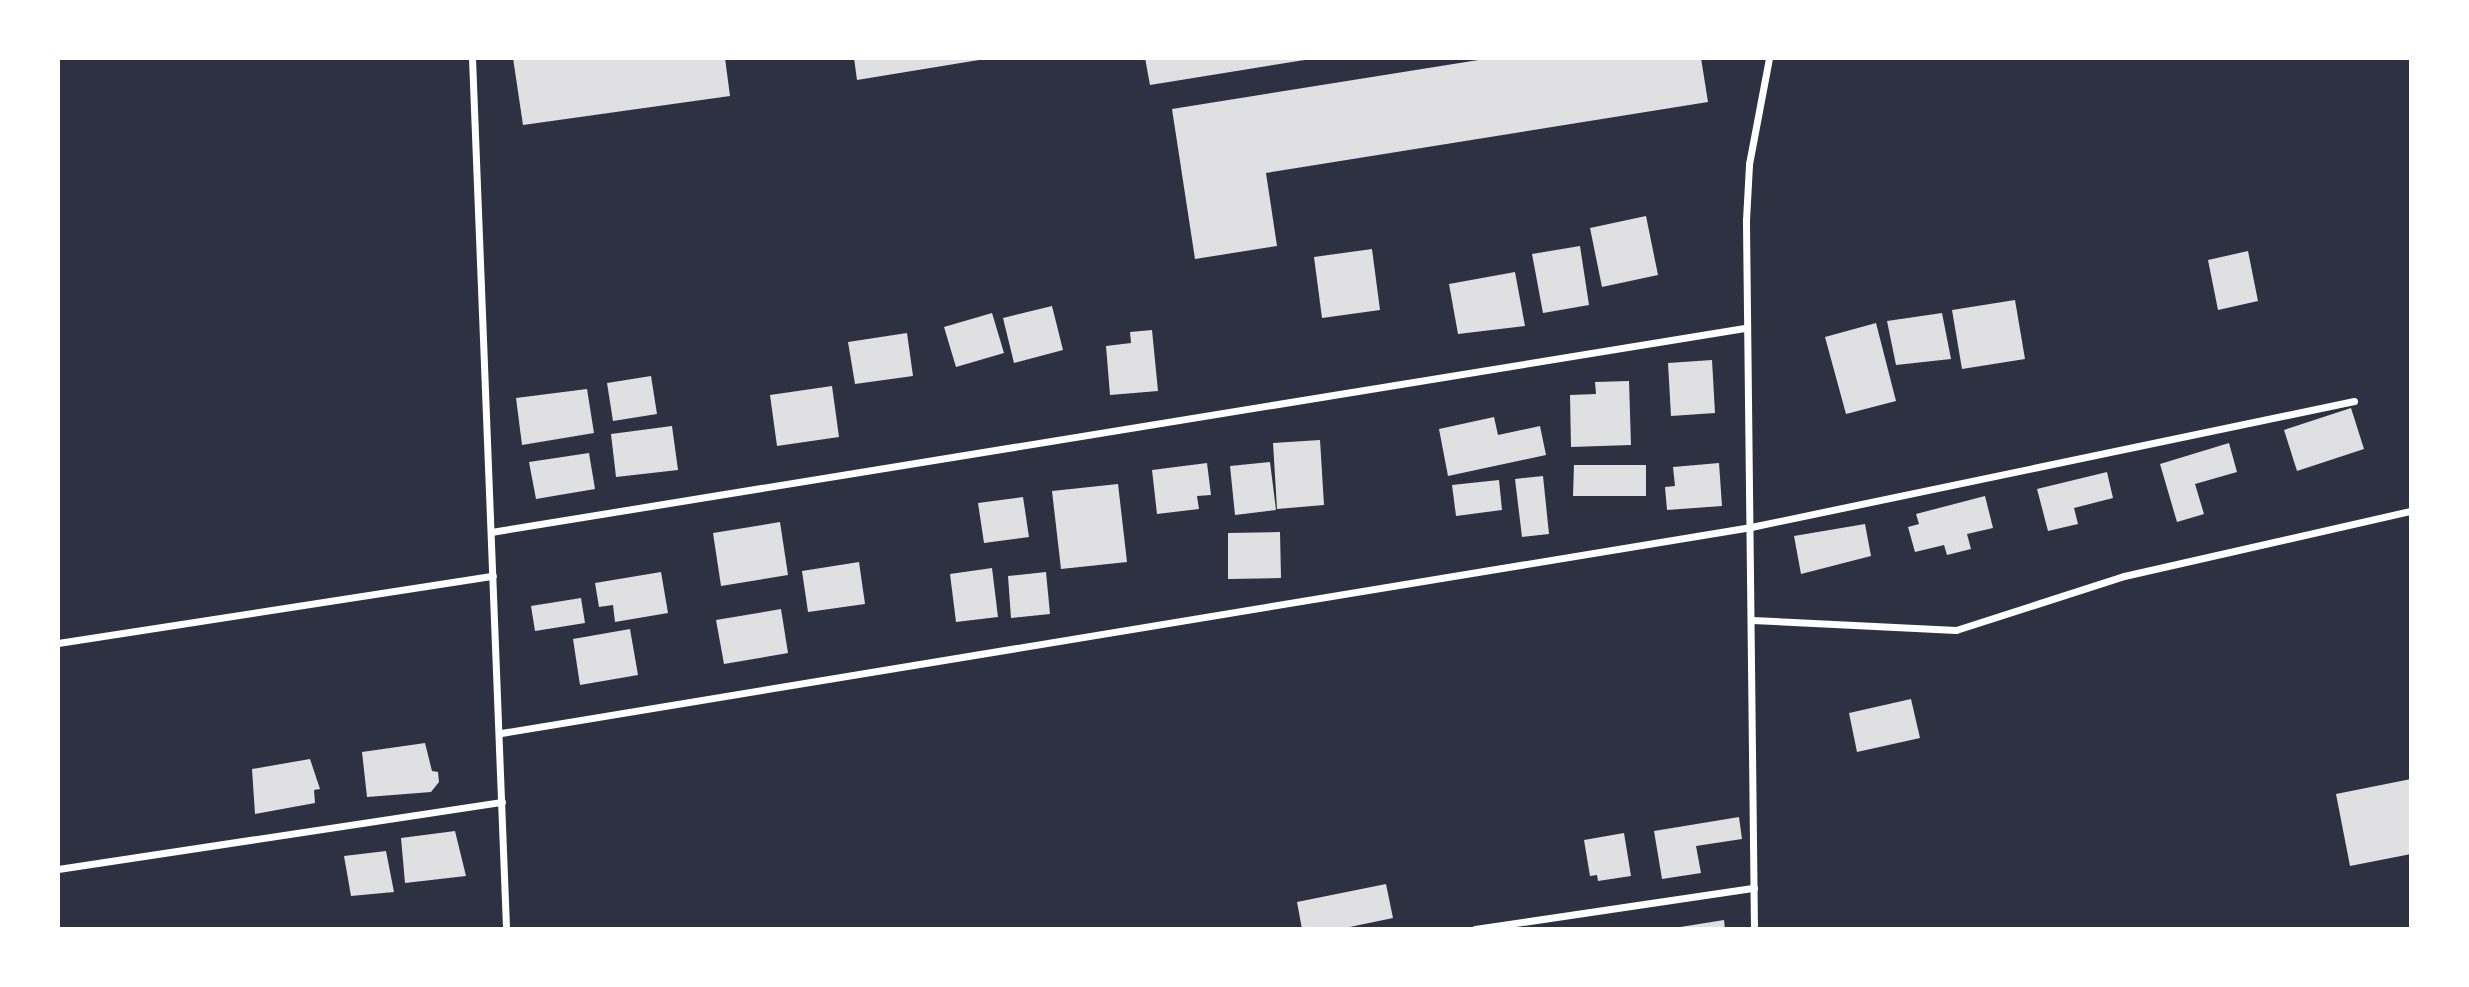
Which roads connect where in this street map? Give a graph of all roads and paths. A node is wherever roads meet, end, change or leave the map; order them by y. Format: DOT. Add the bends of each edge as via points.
graph roads {
  1 [pos="472,58"];
  2 [pos="1769,58"];
  3 [pos="1745,328"];
  4 [pos="2354,401"];
  5 [pos="2411,511"];
  6 [pos="1751,527"];
  7 [pos="491,532"];
  8 [pos="493,576"];
  9 [pos="1752,620"];
  10 [pos="58,643"];
  11 [pos="501,733"];
  12 [pos="502,802"];
  13 [pos="58,869"];
  14 [pos="1754,888"];
  15 [pos="506,929"];
  16 [pos="1475,929"];
  17 [pos="1754,929"];
  1 -- 7 [label="street"];
  2 -- 3 [label="street" via="1749,164"];
  3 -- 6 [label="street"];
  3 -- 7 [label="street"];
  4 -- 6 [label="street"];
  5 -- 9 [label="street" via="2124,576 1956,630"];
  6 -- 9 [label="street"];
  6 -- 11 [label="street"];
  7 -- 8 [label="street"];
  8 -- 10 [label="street"];
  8 -- 11 [label="street"];
  9 -- 14 [label="street"];
  11 -- 12 [label="street"];
  12 -- 13 [label="street"];
  12 -- 15 [label="street"];
  14 -- 16 [label="street"];
  14 -- 17 [label="street"];
}
